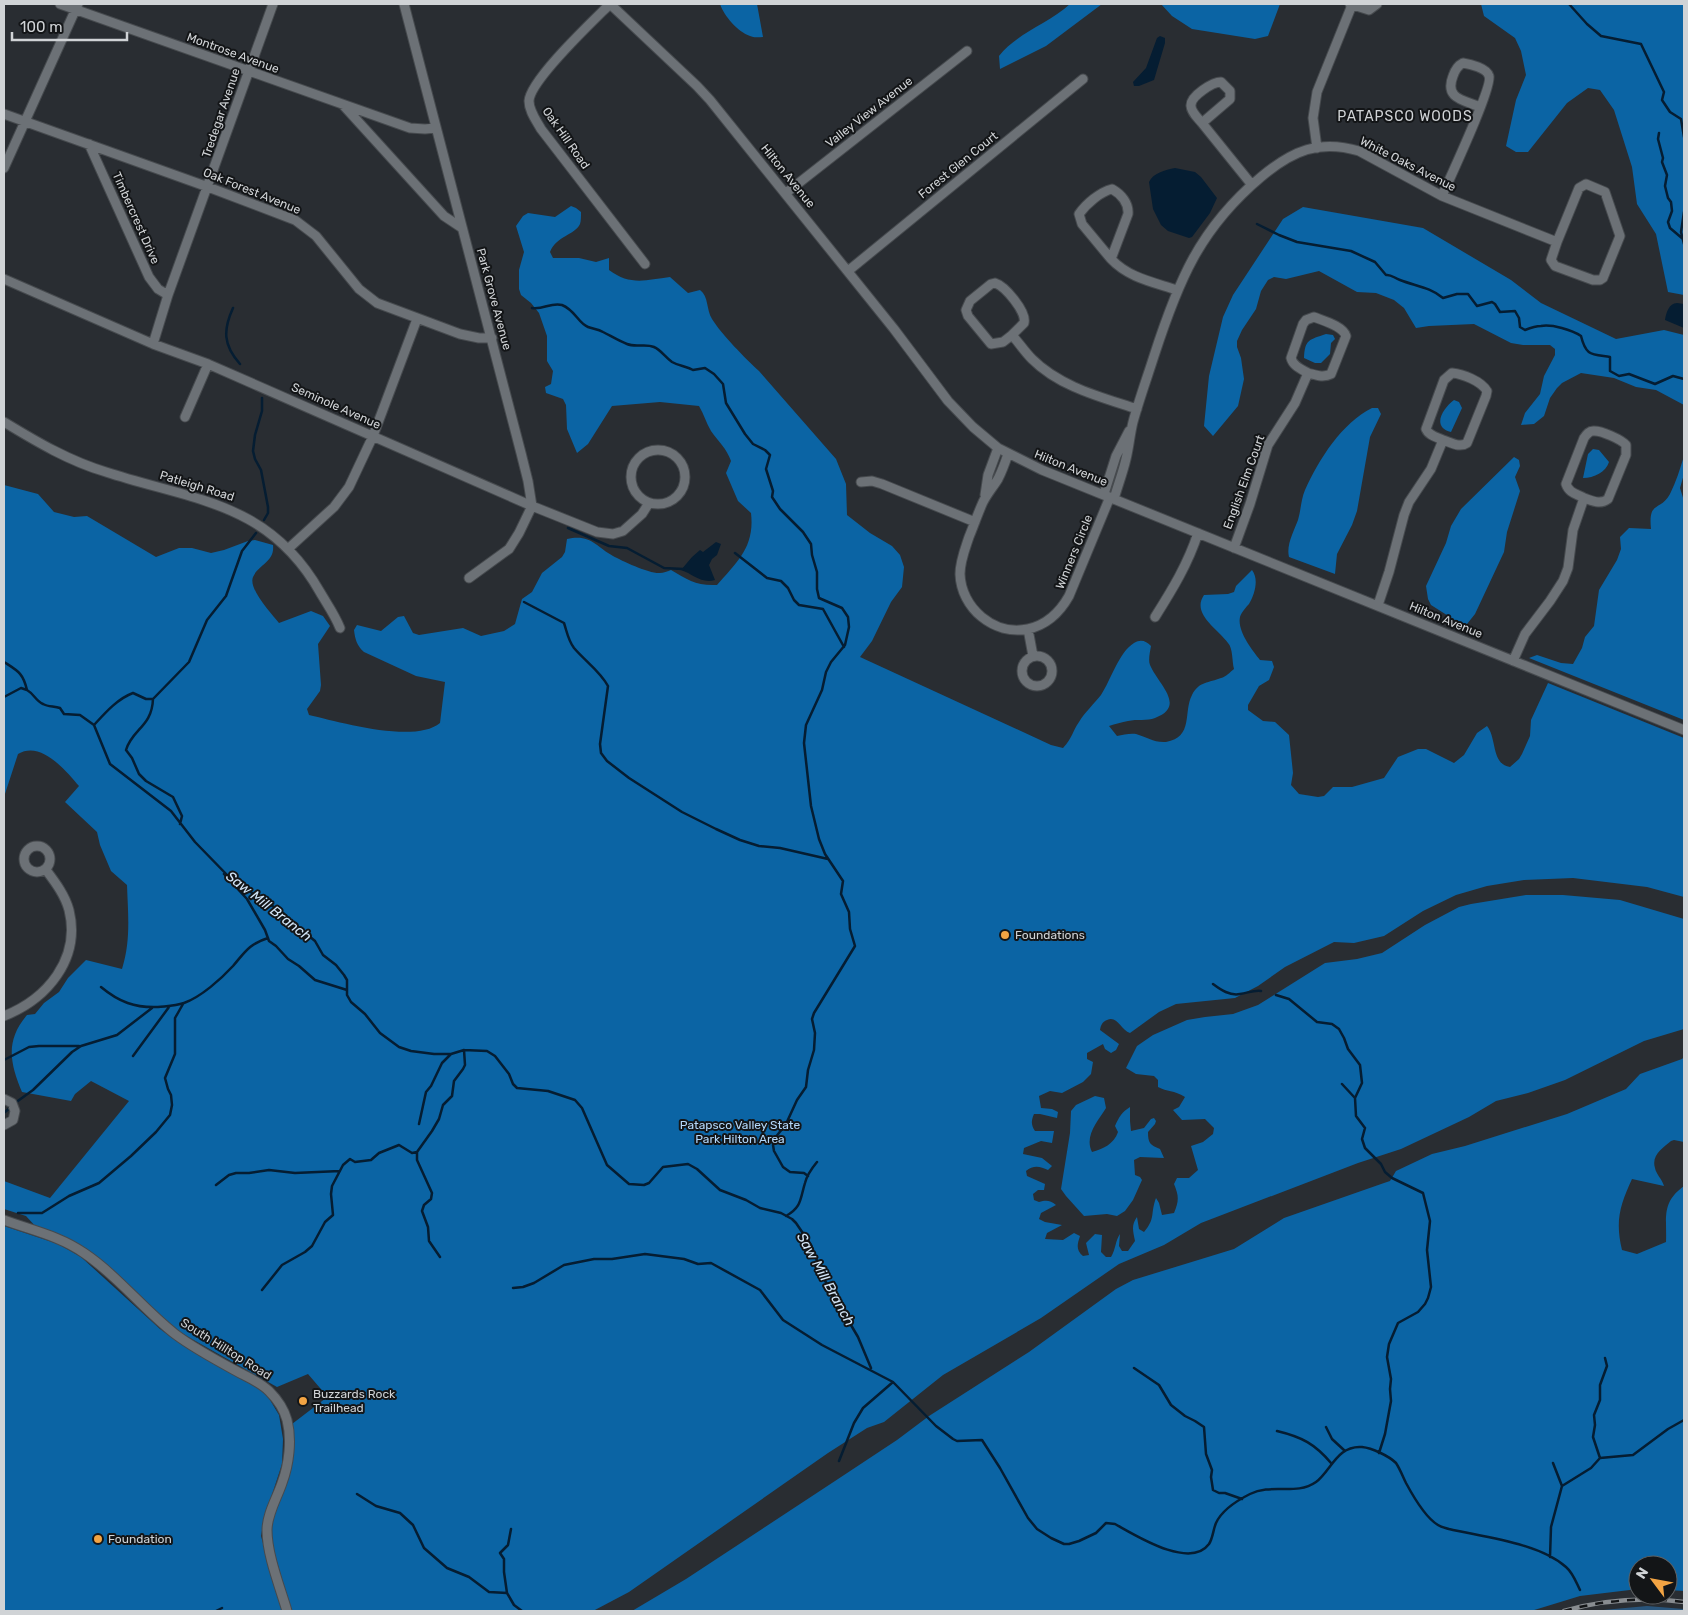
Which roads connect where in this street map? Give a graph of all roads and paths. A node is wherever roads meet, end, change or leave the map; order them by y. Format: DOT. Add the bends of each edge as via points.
graph roads {
  1 [pos="60,4"];
  2 [pos="274,4"];
  3 [pos="404,4"];
  4 [pos="610,4"];
  5 [pos="1351,4"];
  6 [pos="1377,4"];
  7 [pos="77,7"];
  8 [pos="967,51"];
  9 [pos="249,72"];
  10 [pos="1083,79"];
  11 [pos="342,104"];
  12 [pos="1480,107"];
  13 [pos="4,114"];
  14 [pos="25,122"];
  15 [pos="1202,123"];
  16 [pos="436,128"];
  17 [pos="89,144"];
  18 [pos="1317,148"];
  19 [pos="4,168"];
  20 [pos="1252,185"];
  21 [pos="208,187"];
  22 [pos="786,193"];
  23 [pos="1442,196"];
  24 [pos="462,228"];
  25 [pos="1557,242"];
  26 [pos="1111,260"];
  27 [pos="645,264"];
  28 [pos="848,271"];
  29 [pos="4,279"];
  30 [pos="1177,290"];
  31 [pos="168,295"];
  32 [pos="417,319"];
  33 [pos="1012,335"];
  34 [pos="492,338"];
  35 [pos="153,344"];
  36 [pos="208,364"];
  37 [pos="1308,373"];
  38 [pos="1137,409"];
  39 [pos="185,417"];
  40 [pos="4,422"];
  41 [pos="373,436"];
  42 [pos="1444,440"];
  43 [pos="998,448"];
  44 [pos="1008,454"];
  45 [pos="861,482"];
  46 [pos="1109,497"];
  47 [pos="1584,498"];
  48 [pos="984,500"];
  49 [pos="649,503"];
  50 [pos="532,506"];
  51 [pos="975,522"];
  52 [pos="1198,533"];
  53 [pos="289,548"];
  54 [pos="1234,548"];
  55 [pos="469,578"];
  56 [pos="1378,605"];
  57 [pos="1155,617"];
  58 [pos="340,628"];
  59 [pos="1028,629"];
  60 [pos="1033,656"];
  61 [pos="1513,661"];
  62 [pos="1684,730"];
  63 [pos="46,870"];
  64 [pos="4,1016"];
  65 [pos="4,1099"];
  66 [pos="4,1125"];
  67 [pos="4,1220"];
  68 [pos="287,1611"];
  1 -- 7 [label="street, Montrose Avenue"];
  2 -- 9 [label="street, Tredegar Avenue"];
  3 -- 16 [label="street, Park Grove Avenue"];
  4 -- 22 [label="street, Hilton Avenue" via="697,86"];
  4 -- 27 [label="street, Oak Hill Road" via="540,78 529,102 541,129"];
  5 -- 6 [label="street" via="1369,10"];
  5 -- 18 [label="street" via="1317,92 1313,118"];
  7 -- 9 [label="street, Montrose Avenue"];
  7 -- 14 [label="street"];
  8 -- 22 [label="street, Valley View Avenue"];
  9 -- 11 [label="street, Montrose Avenue"];
  9 -- 21 [label="street, Tredegar Avenue"];
  10 -- 28 [label="street, Forest Glen Court"];
  11 -- 16 [label="street, Montrose Avenue" via="410,128"];
  11 -- 24 [label="street, Montrose Avenue" via="444,216"];
  12 -- 12 [label="street" via="1456,97 1450,89 1456,69 1462,64 1485,70 1490,77"];
  12 -- 23 [label="street"];
  13 -- 14 [label="street, Oak Forest Avenue"];
  14 -- 17 [label="street, Oak Forest Avenue"];
  14 -- 19 [label="street"];
  15 -- 15 [label="street" via="1192,111 1192,102 1213,83 1221,82 1230,92 1230,100"];
  15 -- 20 [label="street"];
  16 -- 24 [label="street, Park Grove Avenue"];
  17 -- 21 [label="street, Oak Forest Avenue"];
  17 -- 31 [label="street, Timbercrest Drive" via="149,277 158,289"];
  18 -- 20 [label="street, White Oaks Avenue" via="1301,151 1279,162"];
  18 -- 23 [label="street, White Oaks Avenue" via="1359,151"];
  20 -- 30 [label="street, White Oaks Avenue" via="1206,237"];
  21 -- 31 [label="street, Tredegar Avenue"];
  21 -- 32 [label="street, Oak Forest Avenue" via="294,220 316,236 367,297"];
  22 -- 28 [label="street, Hilton Avenue"];
  23 -- 25 [label="street, White Oaks Avenue"];
  24 -- 34 [label="street, Park Grove Avenue"];
  25 -- 25 [label="street" via="1579,188 1586,184 1605,192 1620,236 1603,278 1593,280 1555,266 1551,260"];
  26 -- 26 [label="street" via="1128,214 1126,202 1112,189 1102,193 1079,214 1082,224"];
  26 -- 30 [label="street" via="1125,272"];
  28 -- 43 [label="street, Hilton Avenue" via="948,401"];
  29 -- 35 [label="street, Seminole Avenue"];
  30 -- 38 [label="street, White Oaks Avenue"];
  31 -- 35 [label="street, Tredegar Avenue"];
  32 -- 34 [label="street, Oak Forest Avenue" via="460,334"];
  32 -- 41 [label="street"];
  33 -- 33 [label="street" via="1024,323 1024,313 1004,288 991,284 970,301 966,310 968,316 991,344 1003,342"];
  33 -- 38 [label="street" via="1032,359 1056,378"];
  34 -- 50 [label="street, Park Grove Avenue"];
  35 -- 36 [label="street, Seminole Avenue"];
  36 -- 39 [label="street"];
  36 -- 41 [label="street, Seminole Avenue"];
  37 -- 37 [label="street" via="1292,362 1291,354 1303,324 1314,317 1341,329 1346,336 1331,374"];
  37 -- 54 [label="street, English Elm Court" via="1295,403 1268,445"];
  38 -- 46 [label="street, White Oaks Avenue" via="1116,456"];
  40 -- 53 [label="street, Patleigh Road" via="77,462 234,511 268,530"];
  41 -- 50 [label="street, Seminole Avenue"];
  41 -- 53 [label="street" via="341,498"];
  42 -- 42 [label="street" via="1428,432 1427,424 1444,380 1456,374 1484,386 1486,396 1467,443 1458,445"];
  42 -- 56 [label="street" via="1404,515"];
  43 -- 44 [label="street, Hilton Avenue"];
  43 -- 48 [label="street" via="988,475"];
  44 -- 46 [label="street, Hilton Avenue"];
  44 -- 48 [label="street"];
  45 -- 51 [label="street" via="882,484"];
  46 -- 52 [label="street, Hilton Avenue"];
  46 -- 59 [label="street, Winners Circle" via="1066,602 1052,617"];
  47 -- 47 [label="street" via="1568,489 1566,484 1588,433 1598,431 1623,441 1626,454 1608,500 1603,503"];
  47 -- 61 [label="street" via="1573,530 1563,581 1525,634"];
  48 -- 51 [label="street"];
  49 -- 49 [label="street" via="671,501 683,488 685,474 682,465 665,451 652,450 643,454 632,469 631,482 635,491"];
  49 -- 50 [label="street, Seminole Avenue" via="628,528 607,534"];
  50 -- 55 [label="street" via="509,549"];
  51 -- 59 [label="street" via="961,565 960,579 967,600 980,616 993,624"];
  52 -- 54 [label="street, Hilton Avenue"];
  52 -- 57 [label="street" via="1181,575"];
  53 -- 58 [label="street, Patleigh Road" via="315,583"];
  54 -- 56 [label="street, Hilton Avenue"];
  56 -- 61 [label="street, Hilton Avenue"];
  59 -- 60 [label="street"];
  61 -- 62 [label="street, Hilton Avenue"];
  63 -- 64 [label="street" via="60,889 72,925 66,959 45,991"];
  65 -- 66 [label="street" via="12,1104 15,1112 13,1120"];
  67 -- 68 [label="street, South Hilltop Road" via="48,1234 84,1253 106,1269 173,1332 259,1383 279,1403 288,1428 288,1456 267,1530 268,1545"];
}
